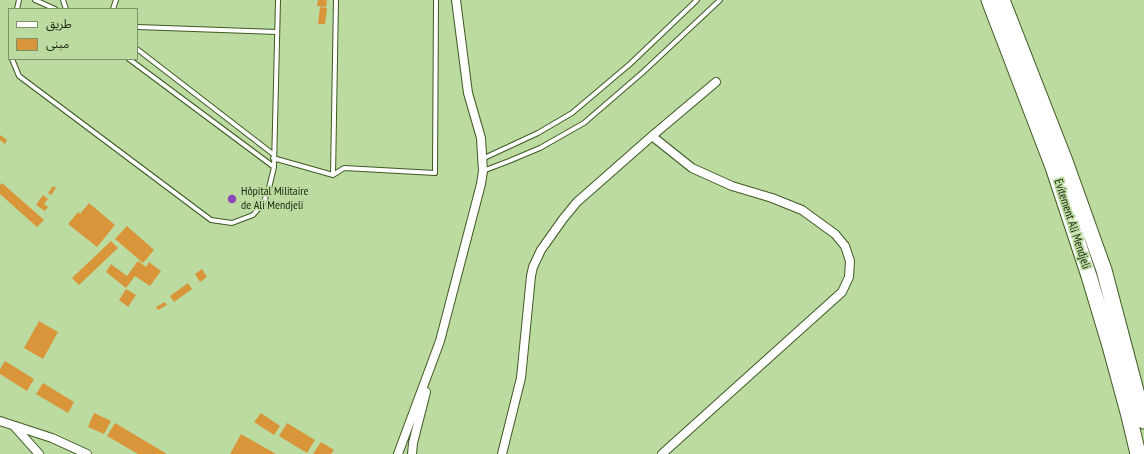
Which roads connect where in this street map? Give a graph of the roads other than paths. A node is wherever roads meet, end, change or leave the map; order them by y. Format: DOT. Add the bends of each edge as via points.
graph roads {
  1 [pos="35,0"];
  2 [pos="278,0"];
  3 [pos="336,0"];
  4 [pos="436,0"];
  5 [pos="456,0"];
  6 [pos="697,0"];
  7 [pos="720,0"];
  8 [pos="989,0"];
  9 [pos="1002,0"];
  10 [pos="52,8"];
  11 [pos="138,27"];
  12 [pos="277,32"];
  13 [pos="138,50"];
  14 [pos="12,60"];
  15 [pos="130,60"];
  16 [pos="716,82"];
  17 [pos="652,136"];
  18 [pos="273,156"];
  19 [pos="482,159"];
  20 [pos="274,167"];
  21 [pos="483,171"];
  22 [pos="333,175"];
  23 [pos="430,371"];
  24 [pos="0,421"];
  25 [pos="1144,421"];
  26 [pos="13,425"];
  27 [pos="39,454"];
  28 [pos="87,454"];
  29 [pos="398,454"];
  30 [pos="412,454"];
  31 [pos="502,454"];
  32 [pos="662,454"];
  33 [pos="1138,454"];
  1 -- 10 [label="lane"];
  2 -- 12 [label="lane"];
  3 -- 22 [label="lane"];
  4 -- 22 [label="lane" via="435,173 344,168"];
  5 -- 19 [label="street" via="468,93 481,138"];
  6 -- 19 [label="lane" via="630,64 572,113 538,134"];
  7 -- 21 [label="lane" via="584,123 540,148"];
  8 -- 33 [label="highway, Evitement Ali Mendjeli" via="1063,196 1110,346"];
  9 -- 25 [label="highway, Evitement Ali Mendjeli" via="1065,161 1105,275"];
  11 -- 12 [label="lane"];
  12 -- 18 [label="lane"];
  13 -- 18 [label="lane"];
  14 -- 20 [label="lane" via="19,76 210,220 232,223 253,215 263,204"];
  15 -- 20 [label="lane"];
  16 -- 17 [label="street"];
  17 -- 31 [label="street" via="577,202 537,258 531,276 521,378"];
  17 -- 32 [label="street" via="692,168 732,186 802,210 835,234 845,246 850,261 849,277 842,292"];
  18 -- 20 [label="lane"];
  18 -- 22 [label="lane"];
  19 -- 21 [label="street"];
  21 -- 23 [label="street" via="449,308"];
  23 -- 29 [label="street"];
  23 -- 30 [label="street"];
  24 -- 26 [label="street"];
  26 -- 27 [label="street"];
  26 -- 28 [label="street" via="52,438"];
}
